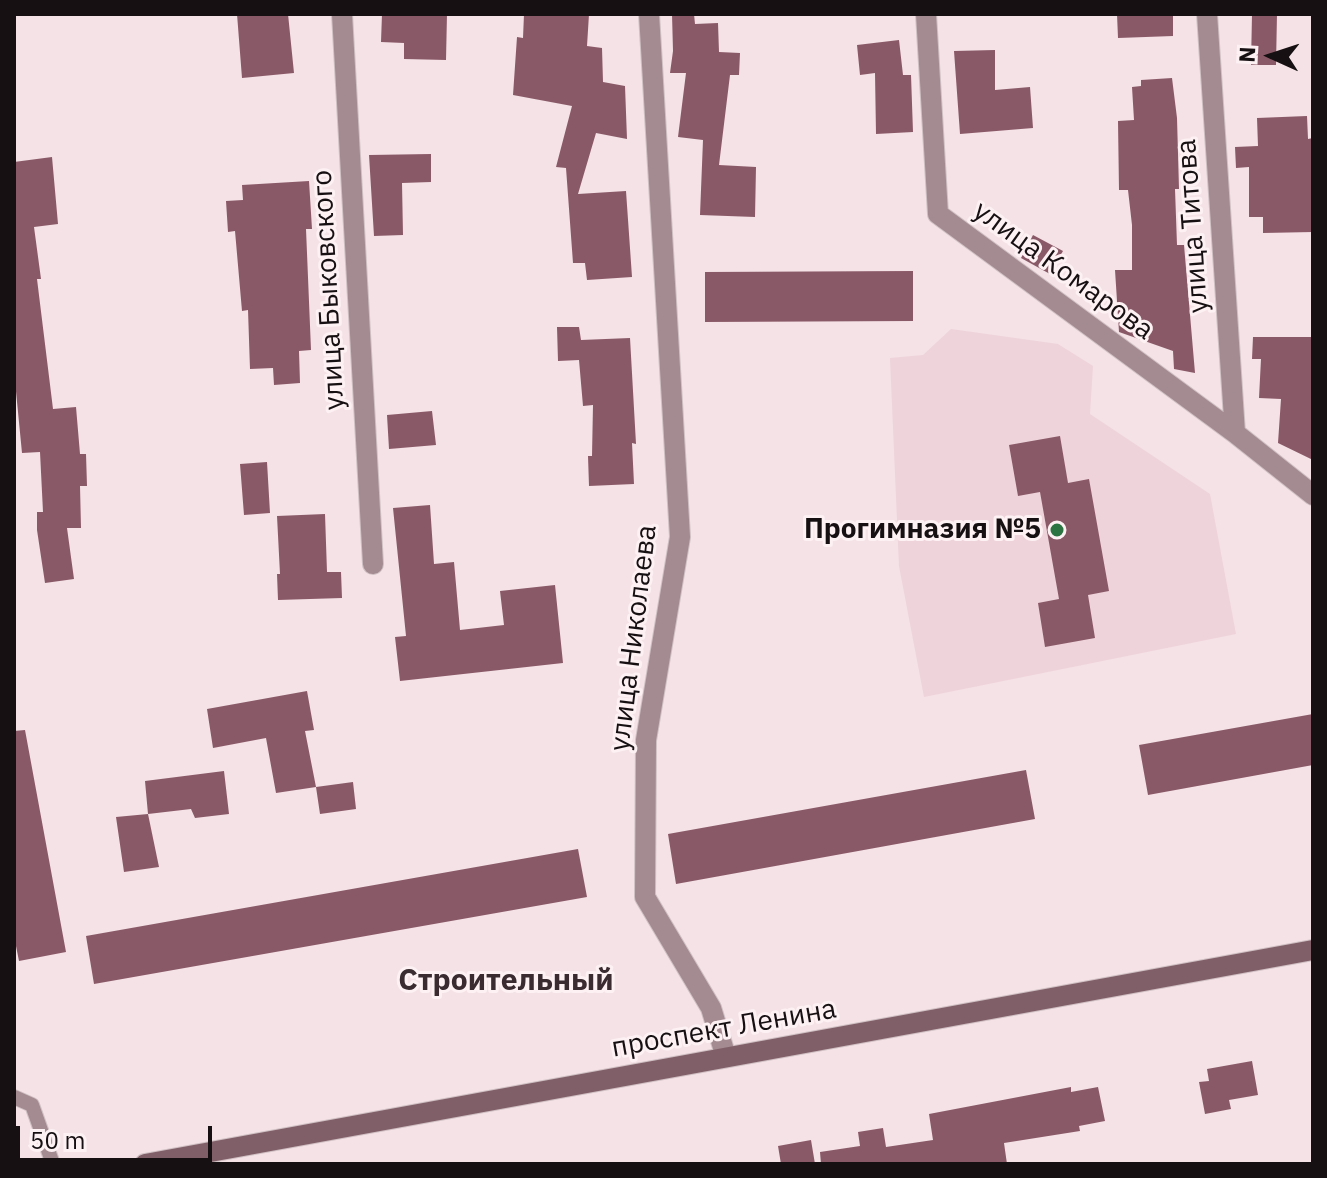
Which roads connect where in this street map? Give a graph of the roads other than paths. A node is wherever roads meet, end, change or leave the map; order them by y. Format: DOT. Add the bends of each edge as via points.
graph roads {
  1 [pos="342,14"];
  2 [pos="649,14"];
  3 [pos="926,14"];
  4 [pos="1207,14"];
  5 [pos="1235,433"];
  6 [pos="1313,495"];
  7 [pos="373,564"];
  8 [pos="1313,950"];
  9 [pos="726,1057"];
  10 [pos="14,1097"];
  11 [pos="53,1164"];
  12 [pos="145,1164"];
  1 -- 7 [label="street, улица Быковского"];
  2 -- 9 [label="street, улица Николаева" via="680,537 646,740 645,897 711,1008"];
  3 -- 5 [label="street, улица Комарова" via="938,214"];
  4 -- 5 [label="street, улица Титова"];
  5 -- 6 [label="street, улица Комарова"];
  8 -- 9 [label="main road, проспект Ленина"];
  9 -- 12 [label="main road, проспект Ленина"];
  10 -- 11 [label="lane" via="32,1105"];
}
